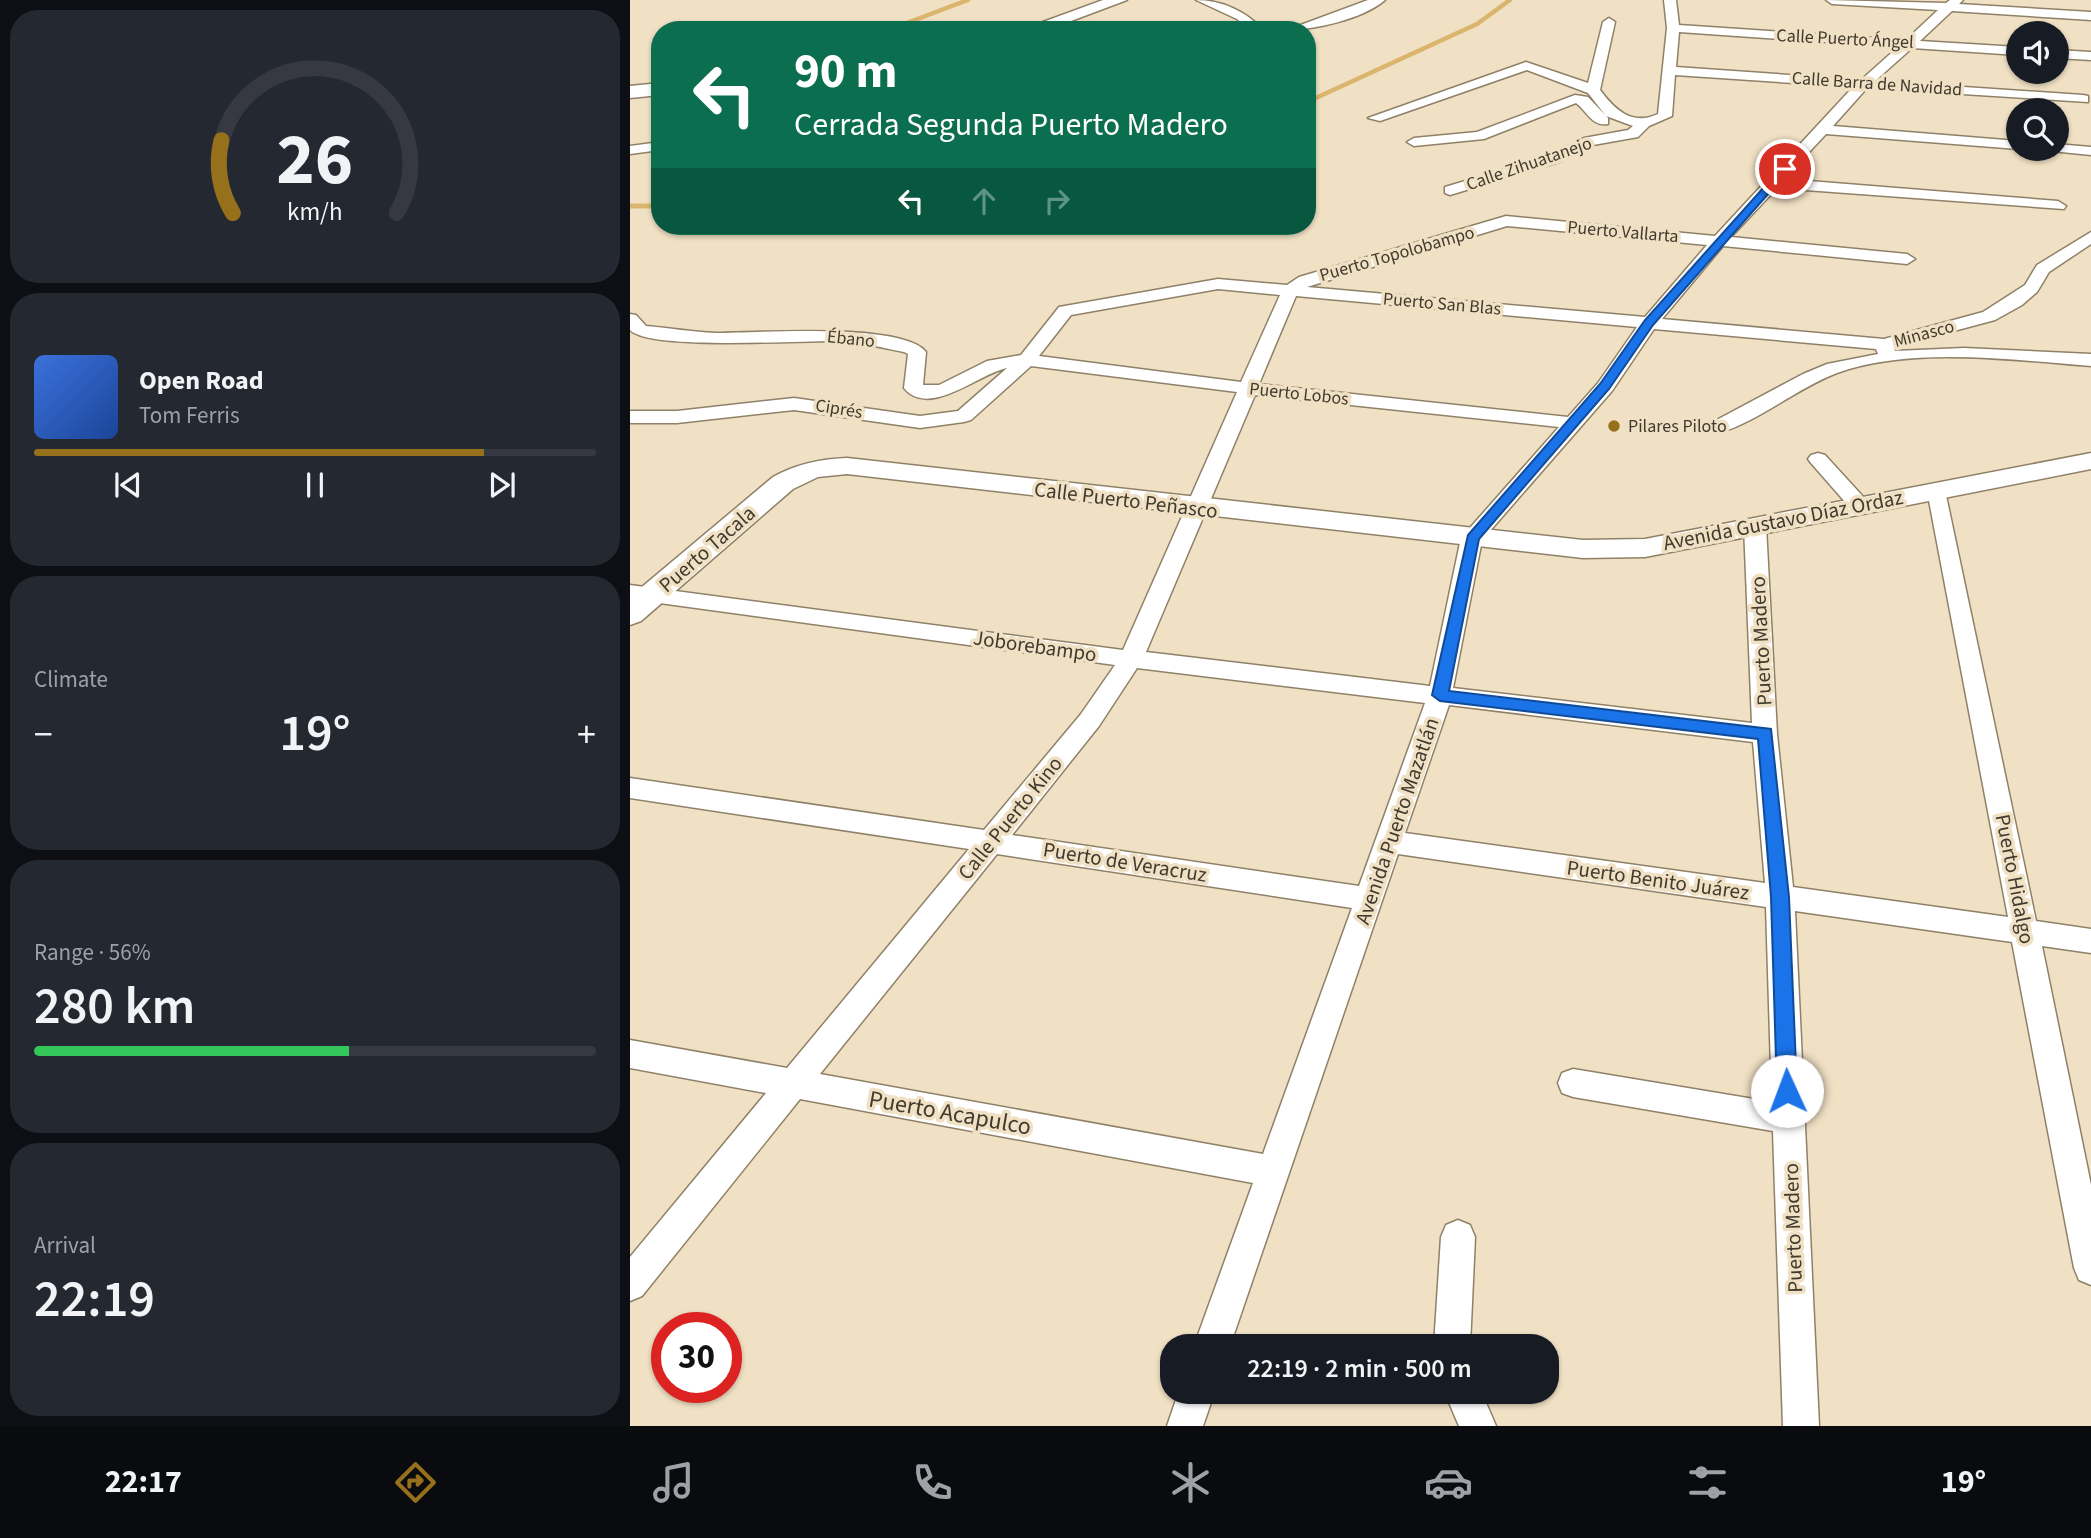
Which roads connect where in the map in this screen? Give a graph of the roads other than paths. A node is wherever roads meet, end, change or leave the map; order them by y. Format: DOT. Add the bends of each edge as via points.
graph roads {
  1 [pos="1119,0"];
  2 [pos="1202,0"];
  3 [pos="1344,0"];
  4 [pos="1379,0"];
  5 [pos="1670,0"];
  6 [pos="1832,0"];
  7 [pos="1953,3"];
  8 [pos="1364,7"];
  9 [pos="2091,16"];
  10 [pos="1056,21"];
  11 [pos="1247,21"];
  12 [pos="1609,22"];
  13 [pos="1316,24"];
  14 [pos="1672,28"];
  15 [pos="1910,43"];
  16 [pos="2006,50"];
  17 [pos="2069,55"];
  18 [pos="2091,56"];
  19 [pos="1671,71"];
  20 [pos="1865,83"];
  21 [pos="651,90"];
  22 [pos="1593,90"];
  23 [pos="630,92"];
  24 [pos="2083,99"];
  25 [pos="1375,118"];
  26 [pos="1641,126"];
  27 [pos="1821,129"];
  28 [pos="1414,142"];
  29 [pos="2006,144"];
  30 [pos="651,147"];
  31 [pos="2069,149"];
  32 [pos="630,150"];
  33 [pos="2090,151"];
  34 [pos="1773,183"];
  35 [pos="1450,190"];
  36 [pos="2058,206"];
  37 [pos="1506,221"];
  38 [pos="2091,237"];
  39 [pos="1720,240"];
  40 [pos="1907,259"];
  41 [pos="1290,291"];
  42 [pos="1649,323"];
  43 [pos="634,330"];
  44 [pos="1886,350"];
  45 [pos="1027,360"];
  46 [pos="2091,360"];
  47 [pos="1246,388"];
  48 [pos="630,416"];
  49 [pos="1572,423"];
  50 [pos="1718,427"];
  51 [pos="1818,459"];
  52 [pos="2091,461"];
  53 [pos="783,483"];
  54 [pos="1937,490"];
  55 [pos="1860,506"];
  56 [pos="1194,508"];
  57 [pos="1755,526"];
  58 [pos="1472,538"];
  59 [pos="642,593"];
  60 [pos="630,614"];
  61 [pos="1131,659"];
  62 [pos="1440,695"];
  63 [pos="1765,734"];
  64 [pos="630,788"];
  65 [pos="991,841"];
  66 [pos="1391,842"];
  67 [pos="1780,897"];
  68 [pos="1370,899"];
  69 [pos="2026,932"];
  70 [pos="2091,942"];
  71 [pos="630,1054"];
  72 [pos="1573,1083"];
  73 [pos="791,1085"];
  74 [pos="1788,1119"];
  75 [pos="1271,1171"];
  76 [pos="1458,1237"];
  77 [pos="2091,1268"];
  78 [pos="630,1284"];
  79 [pos="1216,1334"];
  80 [pos="1453,1334"];
  81 [pos="1193,1404"];
  82 [pos="1468,1404"];
  83 [pos="1185,1426"];
  84 [pos="1478,1426"];
  85 [pos="1801,1426"];
  1 -- 10 [label="street"];
  2 -- 11 [label="street"];
  3 -- 8 [label="street"];
  4 -- 8 [label="street"];
  5 -- 14 [label="street"];
  6 -- 7 [label="street"];
  7 -- 9 [label="street"];
  7 -- 15 [label="street, Avenida Puerto Mazatlán"];
  8 -- 13 [label="street"];
  12 -- 22 [label="street"];
  14 -- 15 [label="street, Calle Puerto Ángel"];
  14 -- 19 [label="street"];
  15 -- 16 [label="street, Calle Puerto Ángel"];
  15 -- 20 [label="street, Avenida Puerto Mazatlán"];
  17 -- 18 [label="street"];
  19 -- 20 [label="street, Calle Barra de Navidad"];
  19 -- 26 [label="street" via="1665,116"];
  20 -- 24 [label="street, Calle Barra de Navidad"];
  20 -- 27 [label="street, Avenida Puerto Mazatlán"];
  21 -- 23 [label="street"];
  22 -- 25 [label="street" via="1526,66"];
  22 -- 26 [label="street" via="1615,116"];
  26 -- 28 [label="street" via="1605,122 1595,117 1583,100 1575,99 1479,136"];
  26 -- 35 [label="street, Calle Zihuatanejo" via="1633,134 1589,141 1554,159"];
  27 -- 29 [label="street"];
  27 -- 34 [label="street, Avenida Puerto Mazatlán"];
  30 -- 32 [label="street"];
  31 -- 33 [label="street"];
  34 -- 36 [label="street"];
  34 -- 39 [label="street, Avenida Puerto Mazatlán"];
  37 -- 39 [label="street, Puerto Vallarta"];
  37 -- 41 [label="street, Puerto Topolobampo" via="1305,281"];
  38 -- 44 [label="street, Minasco" via="2043,269 2016,301 1989,316"];
  39 -- 40 [label="street, Puerto Vallarta"];
  39 -- 42 [label="street, Avenida Puerto Mazatlán"];
  41 -- 42 [label="street, Puerto San Blas"];
  41 -- 45 [label="street, Puerto San Blas" via="1218,284 1065,311"];
  41 -- 47 [label="street, Calle Puerto Kino"];
  42 -- 44 [label="street, Puerto San Blas"];
  42 -- 49 [label="street, Avenida Puerto Mazatlán" via="1605,387"];
  43 -- 45 [label="street, Ébano" via="713,338 842,335 909,347 917,352 913,388 923,393 941,391 993,366"];
  44 -- 46 [label="street"];
  44 -- 50 [label="street, Minasco" via="1810,378"];
  45 -- 47 [label="street, Puerto Lobos"];
  45 -- 48 [label="street, Ciprés" via="964,416 941,422 794,404 677,417"];
  47 -- 49 [label="street, Puerto Lobos"];
  47 -- 56 [label="street, Calle Puerto Kino"];
  49 -- 58 [label="street, Avenida Puerto Mazatlán"];
  51 -- 55 [label="street"];
  52 -- 54 [label="street, Avenida Gustavo Díaz Ordaz"];
  53 -- 56 [label="street, Calle Puerto Peñasco" via="801,472 847,466"];
  53 -- 59 [label="street, Puerto Tacala"];
  54 -- 55 [label="street, Avenida Gustavo Díaz Ordaz"];
  54 -- 69 [label="street, Puerto Hidalgo"];
  55 -- 57 [label="street, Avenida Gustavo Díaz Ordaz"];
  56 -- 58 [label="street, Calle Puerto Peñasco"];
  56 -- 61 [label="street, Calle Puerto Kino"];
  57 -- 58 [label="street, Avenida Gustavo Díaz Ordaz" via="1615,551"];
  57 -- 63 [label="street, Puerto Madero"];
  58 -- 62 [label="street, Avenida Puerto Mazatlán"];
  59 -- 60 [label="street, Puerto Tacala"];
  59 -- 61 [label="street, Joborebampo"];
  61 -- 62 [label="street, Joborebampo"];
  61 -- 65 [label="street, Calle Puerto Kino" via="1090,720"];
  62 -- 63 [label="street, Joborebampo"];
  62 -- 66 [label="street, Avenida Puerto Mazatlán"];
  63 -- 67 [label="street, Puerto Madero"];
  64 -- 65 [label="street, Puerto de Veracruz"];
  65 -- 68 [label="street, Puerto de Veracruz"];
  65 -- 73 [label="street, Calle Puerto Kino"];
  66 -- 67 [label="street, Puerto Benito Juárez"];
  66 -- 68 [label="street, Avenida Puerto Mazatlán"];
  67 -- 69 [label="street, Puerto Benito Juárez"];
  67 -- 74 [label="street, Puerto Madero"];
  68 -- 75 [label="street, Avenida Puerto Mazatlán"];
  69 -- 70 [label="street, Puerto Benito Juárez"];
  69 -- 77 [label="street, Puerto Hidalgo"];
  71 -- 73 [label="street, Puerto Acapulco"];
  72 -- 74 [label="street"];
  73 -- 75 [label="street, Puerto Acapulco"];
  73 -- 78 [label="street, Calle Puerto Kino"];
  74 -- 85 [label="street, Puerto Madero"];
  75 -- 79 [label="street, Avenida Puerto Mazatlán"];
  76 -- 80 [label="street"];
  81 -- 83 [label="street"];
  82 -- 84 [label="street"];
}
